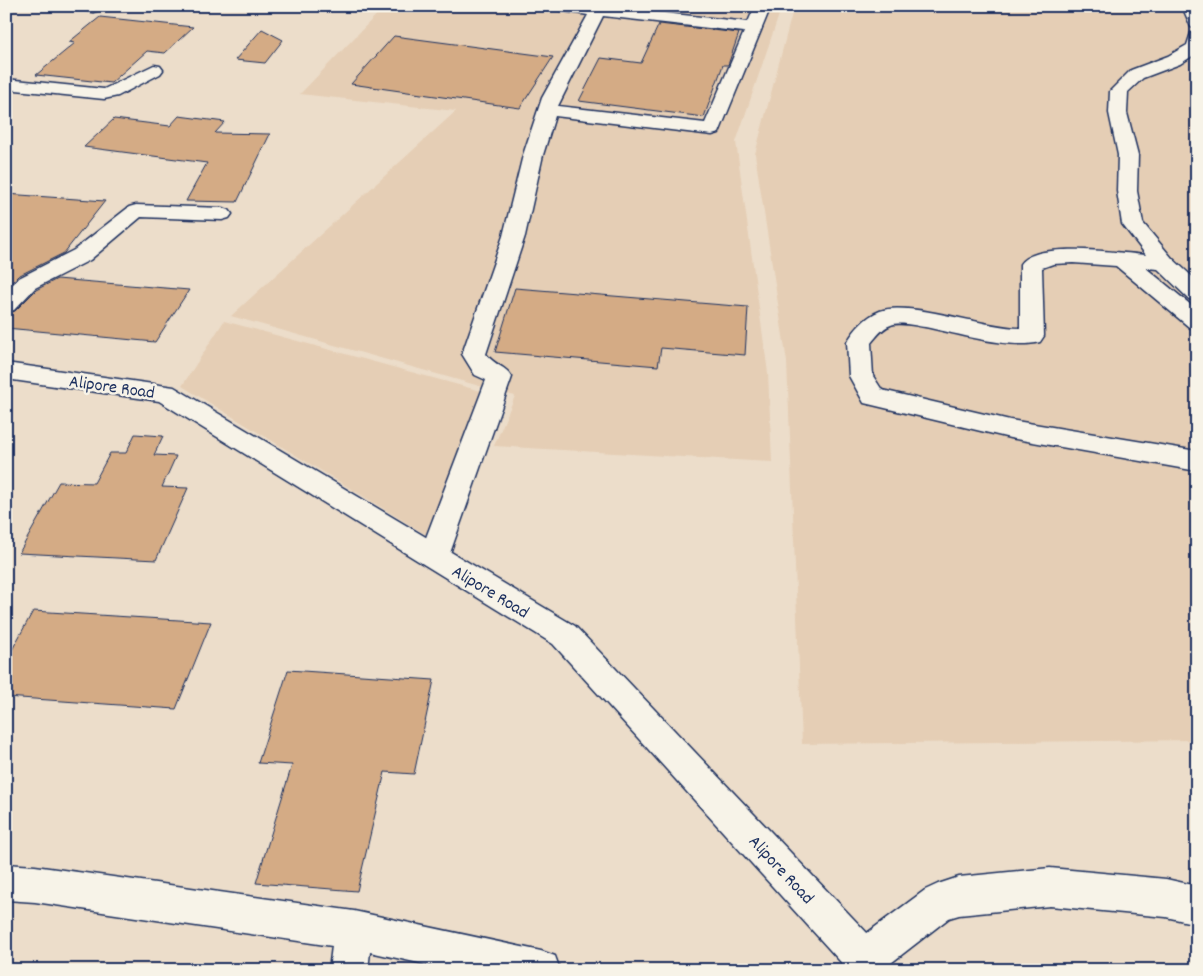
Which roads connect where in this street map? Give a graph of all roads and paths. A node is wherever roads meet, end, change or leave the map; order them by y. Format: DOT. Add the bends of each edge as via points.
graph roads {
  1 [pos="556,6"];
  2 [pos="762,6"];
  3 [pos="1190,6"];
  4 [pos="598,11"];
  5 [pos="1197,24"];
  6 [pos="753,28"];
  7 [pos="1197,36"];
  8 [pos="154,70"];
  9 [pos="6,84"];
  10 [pos="548,110"];
  11 [pos="222,214"];
  12 [pos="1121,259"];
  13 [pos="38,261"];
  14 [pos="1179,272"];
  15 [pos="1197,294"];
  16 [pos="6,298"];
  17 [pos="6,305"];
  18 [pos="1197,322"];
  19 [pos="6,371"];
  20 [pos="1197,461"];
  21 [pos="434,556"];
  22 [pos="20,883"];
  23 [pos="1197,905"];
  24 [pos="354,930"];
  25 [pos="870,965"];
  26 [pos="348,970"];
  27 [pos="541,970"];
  1 -- 4 [label="main road"];
  2 -- 6 [label="main road"];
  3 -- 5 [label="main road"];
  4 -- 6 [label="main road"];
  4 -- 10 [label="main road" via="551,98"];
  6 -- 10 [label="main road" via="712,129"];
  7 -- 14 [label="main road" via="1195,47 1174,60 1137,74 1118,91 1118,113 1128,155 1127,190 1132,224"];
  8 -- 9 [label="main road" via="104,94"];
  10 -- 21 [label="main road" via="533,154 514,236 474,354 484,369 500,377"];
  11 -- 17 [label="main road" via="136,211 82,254 27,284"];
  12 -- 14 [label="main road"];
  12 -- 18 [label="main road"];
  12 -- 20 [label="main road" via="1050,257 1031,264 1032,336 889,316 874,324 859,342 861,376 873,397 1010,429"];
  13 -- 16 [label="main road"];
  14 -- 15 [label="main road"];
  19 -- 21 [label="main road, Alipore Road" via="165,393"];
  21 -- 25 [label="main road, Alipore Road" via="564,635"];
  22 -- 24 [label="main road"];
  23 -- 25 [label="main road" via="1166,898 1050,887 959,896 938,903"];
  24 -- 26 [label="main road"];
  24 -- 27 [label="main road"];
}
